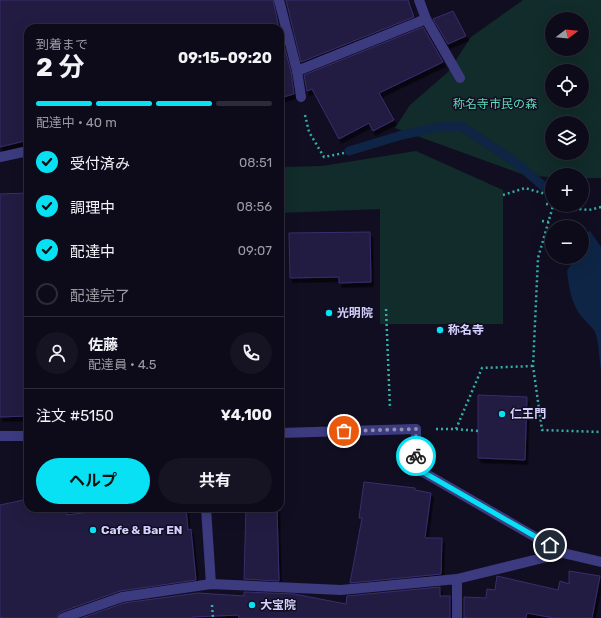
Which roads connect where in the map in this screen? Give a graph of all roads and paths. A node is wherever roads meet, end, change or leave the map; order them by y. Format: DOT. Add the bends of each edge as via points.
graph roads {
  1 [pos="279,0"];
  2 [pos="419,0"];
  3 [pos="426,19"];
  4 [pos="297,71"];
  5 [pos="460,78"];
  6 [pos="301,97"];
  7 [pos="24,152"];
  8 [pos="344,153"];
  9 [pos="0,157"];
  10 [pos="503,195"];
  11 [pos="545,195"];
  12 [pos="601,207"];
  13 [pos="589,210"];
  14 [pos="542,220"];
  15 [pos="545,221"];
  16 [pos="545,235"];
  17 [pos="386,309"];
  18 [pos="533,366"];
  19 [pos="416,429"];
  20 [pos="391,430"];
  21 [pos="456,430"];
  22 [pos="478,431"];
  23 [pos="601,432"];
  24 [pos="284,433"];
  25 [pos="0,436"];
  26 [pos="24,436"];
  27 [pos="206,512"];
  28 [pos="563,553"];
  29 [pos="601,562"];
  30 [pos="457,579"];
  31 [pos="211,584"];
  32 [pos="63,618"];
  33 [pos="457,618"];
  1 -- 4 [label="street"];
  2 -- 3 [label="street"];
  3 -- 4 [label="street"];
  3 -- 5 [label="street"];
  4 -- 6 [label="street"];
  6 -- 8 [label="path" via="309,132 324,157"];
  7 -- 9 [label="street"];
  10 -- 11 [label="path" via="525,188"];
  12 -- 13 [label="path"];
  14 -- 15 [label="path"];
  16 -- 18 [label="path" via="538,258"];
  17 -- 20 [label="path"];
  18 -- 21 [label="path" via="482,368"];
  18 -- 23 [label="path" via="542,430"];
  19 -- 20 [label="street"];
  19 -- 21 [label="path"];
  19 -- 28 [label="street" via="416,468"];
  20 -- 24 [label="street"];
  21 -- 22 [label="path"];
  25 -- 26 [label="street"];
  27 -- 31 [label="street"];
  28 -- 29 [label="street"];
  28 -- 30 [label="street"];
  30 -- 31 [label="street" via="341,590"];
  30 -- 33 [label="street"];
  31 -- 32 [label="street" via="122,597"];
}
